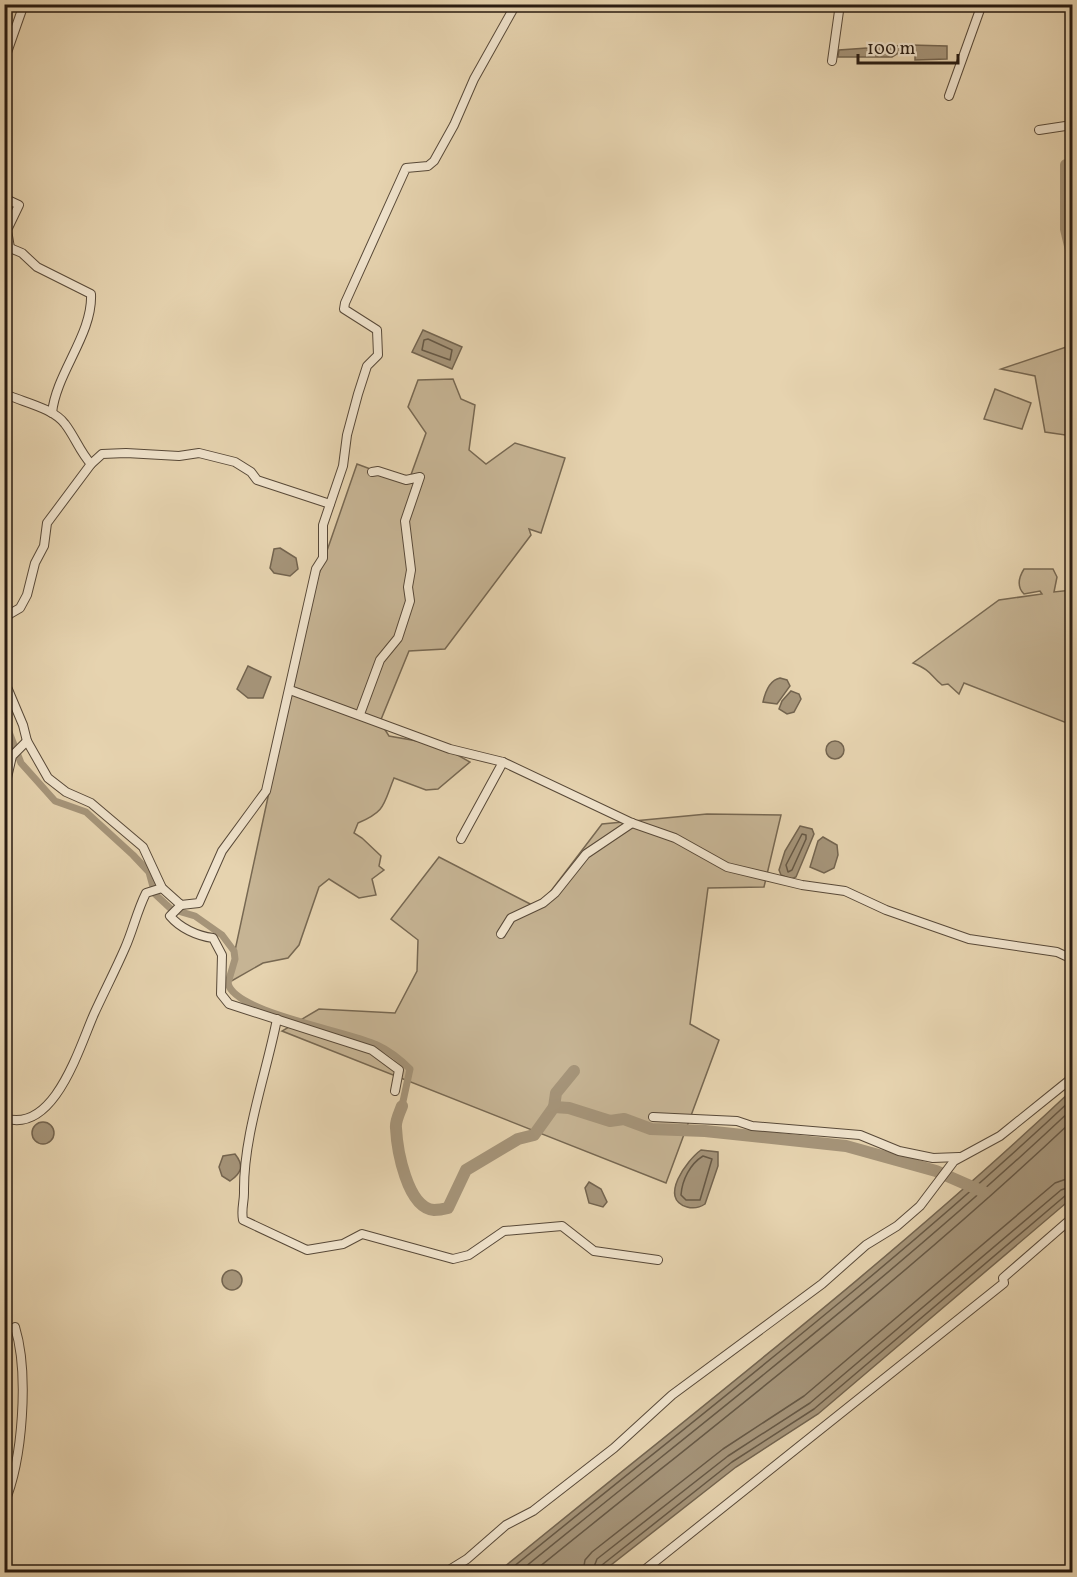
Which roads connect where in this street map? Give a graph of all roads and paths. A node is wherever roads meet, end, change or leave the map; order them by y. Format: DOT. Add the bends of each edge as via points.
graph roads {
  1 [pos="24,4"];
  2 [pos="516,4"];
  3 [pos="840,4"];
  4 [pos="982,4"];
  5 [pos="4,61"];
  6 [pos="831,61"];
  7 [pos="949,96"];
  8 [pos="1072,125"];
  9 [pos="1039,129"];
  10 [pos="4,198"];
  11 [pos="10,248"];
  12 [pos="4,257"];
  13 [pos="4,399"];
  14 [pos="52,413"];
  15 [pos="92,464"];
  16 [pos="372,472"];
  17 [pos="330,504"];
  18 [pos="6,614"];
  19 [pos="4,630"];
  20 [pos="4,680"];
  21 [pos="290,690"];
  22 [pos="360,714"];
  23 [pos="25,742"];
  24 [pos="503,762"];
  25 [pos="4,791"];
  26 [pos="632,822"];
  27 [pos="461,839"];
  28 [pos="162,888"];
  29 [pos="181,905"];
  30 [pos="501,934"];
  31 [pos="1072,958"];
  32 [pos="277,1019"];
  33 [pos="1072,1078"];
  34 [pos="395,1091"];
  35 [pos="653,1117"];
  36 [pos="4,1118"];
  37 [pos="958,1159"];
  38 [pos="1072,1218"];
  39 [pos="658,1260"];
  40 [pos="15,1327"];
  41 [pos="4,1504"];
  42 [pos="446,1572"];
  43 [pos="642,1572"];
  1 -- 5 [label="street"];
  2 -- 17 [label="street" via="434,161 428,166 406,168 345,303 348,314 377,330 378,355 367,366"];
  3 -- 6 [label="street"];
  4 -- 7 [label="street"];
  8 -- 9 [label="street"];
  10 -- 11 [label="street" via="19,205 7,230"];
  11 -- 12 [label="street"];
  11 -- 14 [label="street" via="37,267 91,294 90,313 68,362"];
  13 -- 14 [label="street" via="10,396"];
  14 -- 15 [label="street" via="66,424"];
  15 -- 17 [label="street" via="102,454 207,454 235,462 258,480"];
  15 -- 18 [label="street" via="47,523 44,546 27,595 20,608"];
  16 -- 22 [label="street" via="406,480 420,477 405,521 410,601 398,638 380,660"];
  17 -- 21 [label="street" via="324,525 323,558 316,569"];
  18 -- 19 [label="street"];
  20 -- 23 [label="street"];
  21 -- 22 [label="street"];
  21 -- 29 [label="street" via="266,791 222,851 199,903"];
  22 -- 24 [label="street" via="450,749"];
  23 -- 25 [label="street" via="12,756"];
  23 -- 28 [label="street" via="48,778 66,792 91,803 143,847"];
  24 -- 26 [label="street"];
  24 -- 27 [label="street"];
  26 -- 30 [label="street" via="586,854 543,903 511,918"];
  26 -- 31 [label="street" via="675,838 727,867 845,891 969,939 1058,952"];
  28 -- 29 [label="street"];
  28 -- 36 [label="street" via="146,893 76,1059 57,1094 40,1112 23,1122"];
  29 -- 32 [label="street" via="170,916 176,923 198,936 213,938 220,948 221,994 229,1004"];
  32 -- 34 [label="street" via="372,1050 399,1070"];
  32 -- 39 [label="street" via="247,1146 243,1220 307,1250 343,1244 362,1234 453,1259 469,1255 504,1231 562,1226 594,1251"];
  33 -- 37 [label="street" via="1000,1136"];
  35 -- 37 [label="street" via="737,1121 752,1126 860,1136 899,1151"];
  37 -- 42 [label="street" via="920,1206 897,1226 866,1245 822,1284 672,1395 615,1448 533,1511 506,1525"];
  38 -- 43 [label="street" via="1002,1278 1004,1283"];
  40 -- 41 [label="street" via="21,1347 21,1442"];
}
